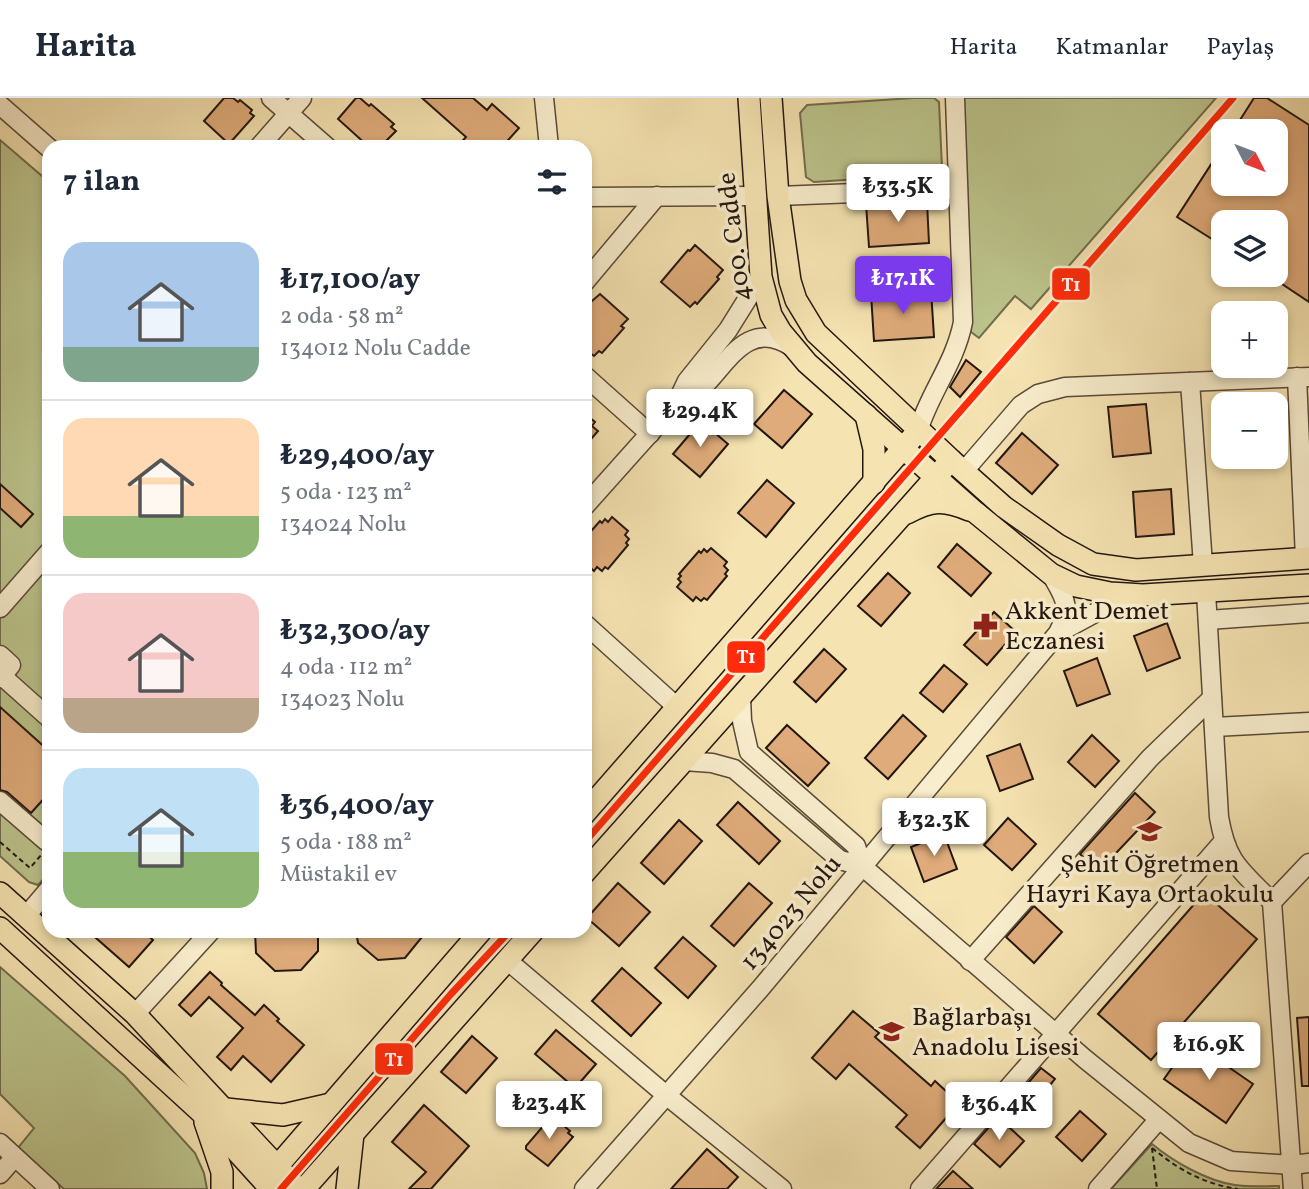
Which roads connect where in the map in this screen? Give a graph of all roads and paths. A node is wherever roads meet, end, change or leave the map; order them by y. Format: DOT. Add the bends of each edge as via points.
graph roads {
  1 [pos="4,98"];
  2 [pos="271,98"];
  3 [pos="302,98"];
  4 [pos="544,98"];
  5 [pos="749,98"];
  6 [pos="771,98"];
  7 [pos="955,98"];
  8 [pos="0,104"];
  9 [pos="288,113"];
  10 [pos="265,140"];
  11 [pos="319,140"];
  12 [pos="547,140"];
  13 [pos="42,142"];
  14 [pos="958,189"];
  15 [pos="657,196"];
  16 [pos="754,196"];
  17 [pos="778,196"];
  18 [pos="592,197"];
  19 [pos="592,273"];
  20 [pos="761,277"];
  21 [pos="741,311"];
  22 [pos="757,338"];
  23 [pos="792,348"];
  24 [pos="1303,377"];
  25 [pos="592,382"];
  26 [pos="1190,382"];
  27 [pos="676,404"];
  28 [pos="866,415"];
  29 [pos="918,431"];
  30 [pos="650,434"];
  31 [pos="903,449"];
  32 [pos="957,466"];
  33 [pos="936,476"];
  34 [pos="874,482"];
  35 [pos="592,498"];
  36 [pos="975,512"];
  37 [pos="899,517"];
  38 [pos="1307,558"];
  39 [pos="42,560"];
  40 [pos="1203,565"];
  41 [pos="1051,574"];
  42 [pos="1309,585"];
  43 [pos="1206,592"];
  44 [pos="1130,594"];
  45 [pos="0,608"];
  46 [pos="1309,613"];
  47 [pos="1208,620"];
  48 [pos="592,630"];
  49 [pos="1058,633"];
  50 [pos="0,655"];
  51 [pos="1,677"];
  52 [pos="741,697"];
  53 [pos="1212,698"];
  54 [pos="678,708"];
  55 [pos="42,712"];
  56 [pos="1309,722"];
  57 [pos="1214,727"];
  58 [pos="684,761"];
  59 [pos="0,801"];
  60 [pos="592,805"];
  61 [pos="42,835"];
  62 [pos="0,842"];
  63 [pos="1223,842"];
  64 [pos="42,853"];
  65 [pos="1309,863"];
  66 [pos="592,864"];
  67 [pos="862,866"];
  68 [pos="0,893"];
  69 [pos="42,897"];
  70 [pos="1272,902"];
  71 [pos="26,916"];
  72 [pos="0,928"];
  73 [pos="42,930"];
  74 [pos="50,938"];
  75 [pos="205,938"];
  76 [pos="473,938"];
  77 [pos="527,938"];
  78 [pos="507,960"];
  79 [pos="970,961"];
  80 [pos="135,1014"];
  81 [pos="1056,1035"];
  82 [pos="666,1095"];
  83 [pos="331,1104"];
  84 [pos="226,1109"];
  85 [pos="202,1113"];
  86 [pos="1159,1119"];
  87 [pos="353,1134"];
  88 [pos="0,1143"];
  89 [pos="14,1158"];
  90 [pos="1300,1164"];
  91 [pos="0,1174"];
  92 [pos="268,1181"];
  93 [pos="1227,1188"];
  94 [pos="50,1189"];
  95 [pos="222,1189"];
  96 [pos="298,1189"];
  97 [pos="304,1189"];
  98 [pos="346,1189"];
  99 [pos="584,1189"];
  100 [pos="782,1189"];
  101 [pos="920,1189"];
  102 [pos="1098,1189"];
  103 [pos="1157,1189"];
  104 [pos="1238,1189"];
  105 [pos="1293,1189"];
  1 -- 8 [label="street"];
  2 -- 9 [label="street"];
  3 -- 9 [label="street"];
  4 -- 12 [label="street"];
  5 -- 16 [label="main road, 400. Cadde"];
  6 -- 17 [label="main road"];
  7 -- 14 [label="street"];
  8 -- 13 [label="street"];
  9 -- 10 [label="street"];
  9 -- 11 [label="street"];
  14 -- 17 [label="street"];
  14 -- 29 [label="street" via="963,323 958,347"];
  15 -- 16 [label="street"];
  15 -- 18 [label="street"];
  15 -- 19 [label="street"];
  16 -- 20 [label="main road, 400. Cadde"];
  17 -- 29 [label="main road" via="790,281 804,316"];
  20 -- 21 [label="street"];
  20 -- 23 [label="main road, 400. Cadde" via="771,315"];
  21 -- 22 [label="street" via="753,324"];
  21 -- 27 [label="street" via="687,381"];
  22 -- 23 [label="street" via="779,340"];
  22 -- 27 [label="street" via="736,349 699,391"];
  23 -- 28 [label="main road, 400. Cadde"];
  24 -- 26 [label="street"];
  24 -- 38 [label="street"];
  25 -- 30 [label="street"];
  26 -- 32 [label="street" via="1065,387 1038,394"];
  26 -- 40 [label="street"];
  27 -- 30 [label="street"];
  28 -- 31 [label="main road, 400. Cadde"];
  28 -- 34 [label="main road" via="874,449"];
  29 -- 31 [label="main road"];
  29 -- 32 [label="main road"];
  30 -- 35 [label="street"];
  31 -- 33 [label="main road, 400. Cadde"];
  31 -- 34 [label="main road"];
  32 -- 33 [label="main road"];
  32 -- 40 [label="main road" via="1004,507 1093,564 1136,570"];
  33 -- 36 [label="main road, 400. Cadde"];
  33 -- 37 [label="main road"];
  34 -- 54 [label="main road"];
  36 -- 37 [label="main road" via="939,502"];
  36 -- 41 [label="main road, 400. Cadde"];
  37 -- 52 [label="main road"];
  38 -- 40 [label="main road"];
  39 -- 45 [label="street"];
  41 -- 44 [label="main road, 400. Cadde" via="1076,586"];
  41 -- 49 [label="street" via="1066,603 1067,614"];
  42 -- 43 [label="main road, 400. Cadde"];
  43 -- 44 [label="main road, 400. Cadde"];
  43 -- 47 [label="street"];
  44 -- 49 [label="street"];
  46 -- 47 [label="street"];
  47 -- 53 [label="street"];
  48 -- 54 [label="street"];
  49 -- 67 [label="street, 134023 Nolu"];
  50 -- 51 [label="street" via="11,665"];
  51 -- 55 [label="street"];
  52 -- 58 [label="main road"];
  52 -- 67 [label="street" via="749,752 856,846"];
  53 -- 57 [label="street"];
  53 -- 79 [label="street" via="1150,758"];
  54 -- 60 [label="main road"];
  56 -- 57 [label="street"];
  57 -- 63 [label="street"];
  58 -- 66 [label="main road"];
  58 -- 67 [label="street" via="734,769 840,860"];
  59 -- 61 [label="street"];
  62 -- 64 [label="path" via="30,868"];
  63 -- 70 [label="street" via="1235,864"];
  63 -- 81 [label="street"];
  65 -- 70 [label="street"];
  67 -- 79 [label="street"];
  67 -- 82 [label="street, 134023 Nolu"];
  68 -- 71 [label="main road"];
  69 -- 71 [label="street"];
  70 -- 90 [label="street"];
  71 -- 73 [label="main road"];
  72 -- 85 [label="main road"];
  74 -- 80 [label="main road"];
  75 -- 80 [label="street"];
  76 -- 83 [label="main road"];
  77 -- 78 [label="main road"];
  78 -- 82 [label="street"];
  78 -- 87 [label="main road"];
  79 -- 81 [label="street"];
  80 -- 84 [label="main road"];
  81 -- 86 [label="street"];
  81 -- 101 [label="street"];
  82 -- 99 [label="street, 134023 Nolu"];
  82 -- 100 [label="street"];
  83 -- 84 [label="main road" via="283,1115"];
  83 -- 92 [label="main road"];
  84 -- 92 [label="main road"];
  85 -- 92 [label="main road"];
  85 -- 95 [label="main road" via="222,1172"];
  86 -- 90 [label="street" via="1189,1143 1231,1161"];
  86 -- 102 [label="street"];
  87 -- 97 [label="main road"];
  87 -- 98 [label="main road"];
  88 -- 89 [label="street"];
  89 -- 91 [label="street"];
  89 -- 94 [label="street"];
  90 -- 105 [label="street"];
  92 -- 96 [label="main road"];
  93 -- 103 [label="path" via="1196,1178 1152,1148"];
  93 -- 104 [label="path"];
}
